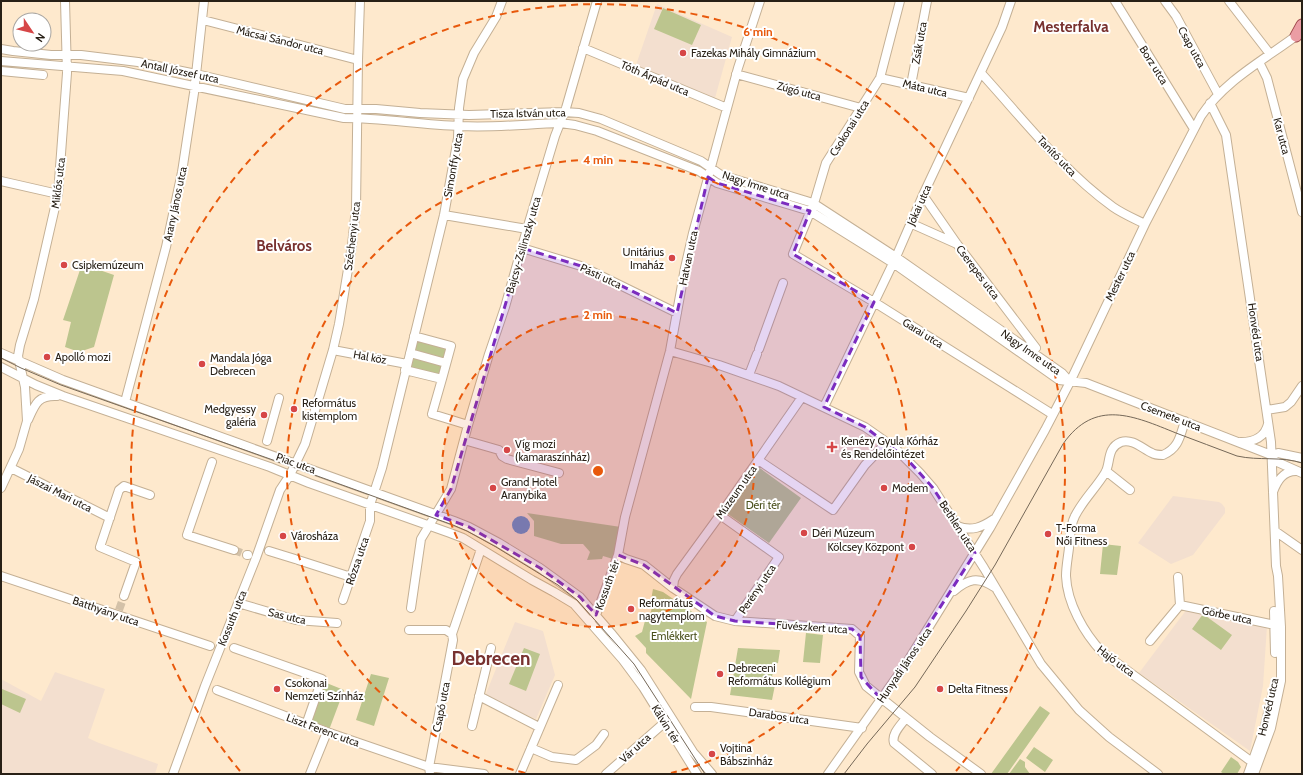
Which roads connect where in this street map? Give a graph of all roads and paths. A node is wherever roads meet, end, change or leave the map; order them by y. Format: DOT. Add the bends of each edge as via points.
graph roads {
  1 [pos="65,1"];
  2 [pos="204,1"];
  3 [pos="360,1"];
  4 [pos="502,1"];
  5 [pos="597,1"];
  6 [pos="760,1"];
  7 [pos="900,1"];
  8 [pos="927,1"];
  9 [pos="1011,1"];
  10 [pos="1115,1"];
  11 [pos="1166,1"];
  12 [pos="1229,1"];
  13 [pos="203,20"];
  14 [pos="1302,25"];
  15 [pos="1300,34"];
  16 [pos="583,48"];
  17 [pos="1,49"];
  18 [pos="1270,54"];
  19 [pos="67,55"];
  20 [pos="358,60"];
  21 [pos="1,61"];
  22 [pos="1259,62"];
  23 [pos="67,66"];
  24 [pos="1,71"];
  25 [pos="981,72"];
  26 [pos="196,74"];
  27 [pos="736,74"];
  28 [pos="43,75"];
  29 [pos="880,78"];
  30 [pos="911,85"];
  31 [pos="195,86"];
  32 [pos="1218,94"];
  33 [pos="969,98"];
  34 [pos="1210,103"];
  35 [pos="727,108"];
  36 [pos="861,108"];
  37 [pos="357,109"];
  38 [pos="564,112"];
  39 [pos="460,115"];
  40 [pos="357,118"];
  41 [pos="560,124"];
  42 [pos="459,126"];
  43 [pos="1194,129"];
  44 [pos="711,168"];
  45 [pos="708,177"];
  46 [pos="1,181"];
  47 [pos="58,194"];
  48 [pos="923,195"];
  49 [pos="812,207"];
  50 [pos="1302,212"];
  51 [pos="444,215"];
  52 [pos="910,223"];
  53 [pos="1145,224"];
  54 [pos="527,229"];
  55 [pos="957,244"];
  56 [pos="522,248"];
  57 [pos="793,254"];
  58 [pos="895,260"];
  59 [pos="783,283"];
  60 [pos="874,302"];
  61 [pos="677,312"];
  62 [pos="414,336"];
  63 [pos="20,345"];
  64 [pos="1036,348"];
  65 [pos="333,350"];
  66 [pos="670,351"];
  67 [pos="1,353"];
  68 [pos="410,353"];
  69 [pos="11,357"];
  70 [pos="19,361"];
  71 [pos="1,363"];
  72 [pos="446,363"];
  73 [pos="1,367"];
  74 [pos="406,367"];
  75 [pos="749,375"];
  76 [pos="23,378"];
  77 [pos="442,379"];
  78 [pos="1070,382"];
  79 [pos="1302,386"];
  80 [pos="63,396"];
  81 [pos="802,397"];
  82 [pos="279,398"];
  83 [pos="125,402"];
  84 [pos="824,407"];
  85 [pos="1267,410"];
  86 [pos="1052,414"];
  87 [pos="27,421"];
  88 [pos="1185,421"];
  89 [pos="1269,421"];
  90 [pos="468,425"];
  91 [pos="268,438"];
  92 [pos="464,440"];
  93 [pos="887,442"];
  94 [pos="1238,442"];
  95 [pos="1271,455"];
  96 [pos="1302,458"];
  97 [pos="758,460"];
  98 [pos="212,462"];
  99 [pos="296,463"];
  100 [pos="11,468"];
  101 [pos="1106,471"];
  102 [pos="1299,472"];
  103 [pos="559,474"];
  104 [pos="290,475"];
  105 [pos="2,485"];
  106 [pos="1130,490"];
  107 [pos="375,492"];
  108 [pos="1273,492"];
  109 [pos="150,495"];
  110 [pos="370,505"];
  111 [pos="436,515"];
  112 [pos="720,515"];
  113 [pos="625,517"];
  114 [pos="110,518"];
  115 [pos="995,518"];
  116 [pos="429,525"];
  117 [pos="957,526"];
  118 [pos="1275,531"];
  119 [pos="481,549"];
  120 [pos="234,550"];
  121 [pos="1302,550"];
  122 [pos="269,551"];
  123 [pos="975,553"];
  124 [pos="618,555"];
  125 [pos="1276,566"];
  126 [pos="1,576"];
  127 [pos="351,577"];
  128 [pos="1178,577"];
  129 [pos="673,588"];
  130 [pos="996,589"];
  131 [pos="950,594"];
  132 [pos="124,596"];
  133 [pos="580,597"];
  134 [pos="343,600"];
  135 [pos="238,603"];
  136 [pos="574,604"];
  137 [pos="1180,605"];
  138 [pos="411,608"];
  139 [pos="593,618"];
  140 [pos="735,621"];
  141 [pos="337,623"];
  142 [pos="1275,625"];
  143 [pos="409,630"];
  144 [pos="452,634"];
  145 [pos="1150,641"];
  146 [pos="210,646"];
  147 [pos="234,648"];
  148 [pos="491,648"];
  149 [pos="638,672"];
  150 [pos="558,685"];
  151 [pos="217,690"];
  152 [pos="480,696"];
  153 [pos="881,699"];
  154 [pos="696,707"];
  155 [pos="906,718"];
  156 [pos="664,723"];
  157 [pos="306,725"];
  158 [pos="472,726"];
  159 [pos="539,727"];
  160 [pos="862,728"];
  161 [pos="327,732"];
  162 [pos="604,734"];
  163 [pos="531,748"];
  164 [pos="1252,762"];
  165 [pos="430,771"];
  166 [pos="173,774"];
  167 [pos="310,774"];
  168 [pos="484,774"];
  169 [pos="520,774"];
  170 [pos="606,774"];
  171 [pos="697,774"];
  172 [pos="712,774"];
  173 [pos="828,774"];
  174 [pos="932,774"];
  175 [pos="981,774"];
  176 [pos="1157,774"];
  177 [pos="1248,774"];
  178 [pos="1254,774"];
  1 -- 19 [label="street, Miklós utca"];
  2 -- 13 [label="street, Arany János utca"];
  3 -- 20 [label="street, Széchenyi utca"];
  4 -- 39 [label="street, Simonffy utca" via="463,79"];
  5 -- 16 [label="street, Bajcsy-Zsilinszky utca"];
  6 -- 27 [label="street, Hatvan utca"];
  7 -- 29 [label="street, Csokonai utca"];
  8 -- 30 [label="street, Zsák utca"];
  9 -- 25 [label="street, Jókai utca"];
  10 -- 43 [label="street, Borz utca"];
  11 -- 32 [label="street, Csap utca"];
  12 -- 18 [label="street"];
  13 -- 20 [label="street, Mácsai Sándor utca"];
  13 -- 26 [label="street, Arany János utca"];
  14 -- 15 [label="main road"];
  15 -- 18 [label="street, Mester utca"];
  16 -- 35 [label="street, Tóth Árpád utca"];
  16 -- 38 [label="street, Bajcsy-Zsilinszky utca"];
  17 -- 19 [label="street, Antall József utca"];
  18 -- 22 [label="street, Mester utca"];
  19 -- 23 [label="street, Miklós utca"];
  19 -- 26 [label="street, Antall József utca" via="120,60"];
  20 -- 37 [label="street, Széchenyi utca"];
  21 -- 23 [label="street, Antall József utca"];
  22 -- 32 [label="street, Mester utca"];
  22 -- 50 [label="street, Kar utca" via="1267,78"];
  23 -- 31 [label="street, Antall József utca" via="123,71"];
  23 -- 47 [label="street, Miklós utca"];
  24 -- 28 [label="street"];
  25 -- 33 [label="street, Jókai utca"];
  25 -- 53 [label="street, Tanító utca" via="1062,164 1114,208"];
  26 -- 31 [label="street, Arany János utca"];
  26 -- 37 [label="street, Antall József utca" via="345,109"];
  27 -- 35 [label="street, Hatvan utca"];
  27 -- 36 [label="street, Zúgó utca"];
  29 -- 30 [label="street, Máta utca"];
  29 -- 36 [label="street, Csokonai utca"];
  30 -- 33 [label="street, Máta utca"];
  31 -- 40 [label="street, Antall József utca"];
  31 -- 83 [label="street, Arany János utca" via="182,172 167,240"];
  32 -- 34 [label="street, Mester utca"];
  33 -- 48 [label="street, Jókai utca"];
  34 -- 43 [label="street, Mester utca"];
  34 -- 85 [label="street, Honvéd utca" via="1226,135"];
  35 -- 44 [label="street, Hatvan utca"];
  36 -- 49 [label="street, Csokonai utca" via="826,163"];
  37 -- 39 [label="street, Tisza István utca"];
  37 -- 40 [label="street, Széchenyi utca"];
  38 -- 39 [label="street, Tisza István utca"];
  38 -- 41 [label="street, Bajcsy-Zsilinszky utca"];
  38 -- 44 [label="street, Tisza István utca" via="601,119 701,161"];
  39 -- 42 [label="street, Simonffy utca"];
  40 -- 42 [label="street, Tisza István utca"];
  40 -- 65 [label="street, Széchenyi utca" via="356,208"];
  41 -- 42 [label="street, Tisza István utca"];
  41 -- 45 [label="street, Tisza István utca" via="597,131 699,171"];
  41 -- 54 [label="street, Bajcsy-Zsilinszky utca"];
  42 -- 51 [label="street, Simonffy utca"];
  43 -- 53 [label="street, Mester utca"];
  44 -- 45 [label="street, Hatvan utca"];
  44 -- 49 [label="street, Nagy Imre utca"];
  45 -- 49 [label="street, Nagy Imre utca" via="717,183"];
  45 -- 61 [label="street, Hatvan utca" via="685,268"];
  46 -- 47 [label="street"];
  47 -- 63 [label="street, Miklós utca" via="34,299"];
  48 -- 52 [label="street, Jókai utca"];
  48 -- 55 [label="street, Cserepes utca"];
  49 -- 57 [label="street, Csokonai utca"];
  49 -- 58 [label="street, Nagy Imre utca"];
  51 -- 54 [label="street"];
  51 -- 62 [label="street, Simonffy utca"];
  52 -- 55 [label="street"];
  52 -- 58 [label="street, Jókai utca"];
  53 -- 78 [label="street, Mester utca"];
  54 -- 56 [label="street, Bajcsy-Zsilinszky utca"];
  55 -- 64 [label="street, Cserepes utca"];
  56 -- 61 [label="street, Pásti utca" via="581,266"];
  56 -- 90 [label="street, Bajcsy-Zsilinszky utca"];
  57 -- 60 [label="street, Garai utca"];
  58 -- 60 [label="street, Jókai utca"];
  58 -- 78 [label="street, Nagy Imre utca" via="1062,373"];
  59 -- 75 [label="street"];
  60 -- 84 [label="street, Jókai utca"];
  60 -- 86 [label="street, Garai utca"];
  61 -- 66 [label="street, Hatvan utca"];
  62 -- 68 [label="street"];
  62 -- 72 [label="street" via="451,346"];
  63 -- 69 [label="street"];
  63 -- 70 [label="street, Miklós utca"];
  65 -- 74 [label="street, Hal köz"];
  65 -- 99 [label="street, Széchenyi utca" via="305,444"];
  66 -- 75 [label="street, Bethlen utca"];
  66 -- 113 [label="street, Hatvan utca"];
  67 -- 69 [label="street, Piac utca"];
  68 -- 72 [label="street"];
  68 -- 74 [label="street"];
  69 -- 70 [label="street, Piac utca"];
  69 -- 71 [label="street"];
  70 -- 76 [label="street, Miklós utca"];
  70 -- 83 [label="street, Piac utca"];
  72 -- 77 [label="street"];
  73 -- 76 [label="street, Piac utca"];
  74 -- 77 [label="street, Hal köz"];
  74 -- 107 [label="street"];
  75 -- 81 [label="street, Bethlen utca"];
  76 -- 80 [label="street, Piac utca"];
  76 -- 87 [label="street, Miklós utca"];
  77 -- 90 [label="street" via="432,414"];
  78 -- 86 [label="street, Mester utca"];
  78 -- 88 [label="street, Csemete utca" via="1086,383"];
  79 -- 85 [label="street" via="1291,402 1284,407"];
  80 -- 87 [label="street" via="43,398 35,404"];
  80 -- 104 [label="street, Piac utca"];
  81 -- 84 [label="street, Bethlen utca"];
  81 -- 97 [label="street, Múzeum utca"];
  82 -- 91 [label="street"];
  83 -- 99 [label="street, Piac utca"];
  84 -- 93 [label="street, Bethlen utca" via="865,427"];
  85 -- 89 [label="street, Honvéd utca"];
  86 -- 115 [label="street, Mester utca"];
  87 -- 100 [label="street"];
  88 -- 94 [label="street, Csemete utca"];
  88 -- 101 [label="street, Hajó utca" via="1178,443 1170,452 1163,455 1152,454 1138,444 1121,442 1109,456"];
  89 -- 94 [label="street" via="1261,436 1250,441"];
  89 -- 95 [label="street, Honvéd utca"];
  90 -- 92 [label="street, Bajcsy-Zsilinszky utca"];
  92 -- 103 [label="street" via="499,450 507,459"];
  92 -- 111 [label="street, Bajcsy-Zsilinszky utca" via="451,489"];
  93 -- 97 [label="street" via="865,465 833,510"];
  93 -- 117 [label="street, Bethlen utca" via="933,488"];
  94 -- 95 [label="street, Csemete utca"];
  95 -- 96 [label="street" via="1278,453"];
  95 -- 102 [label="street" via="1275,461"];
  95 -- 108 [label="street, Honvéd utca"];
  97 -- 112 [label="street, Múzeum utca"];
  98 -- 120 [label="street" via="187,535"];
  99 -- 104 [label="street, Kossuth utca"];
  99 -- 107 [label="street, Piac utca"];
  100 -- 105 [label="street"];
  100 -- 114 [label="street, Jászai Mari utca"];
  101 -- 106 [label="street"];
  101 -- 164 [label="street, Hajó utca" via="1074,517 1070,536 1067,584 1084,630 1102,652"];
  102 -- 108 [label="street" via="1291,471 1285,474"];
  104 -- 110 [label="street, Piac utca"];
  104 -- 135 [label="street, Kossuth utca" via="280,490"];
  107 -- 110 [label="street"];
  107 -- 111 [label="street, Piac utca"];
  108 -- 118 [label="street, Honvéd utca"];
  109 -- 114 [label="street" via="124,486 119,490"];
  110 -- 116 [label="street, Piac utca"];
  110 -- 127 [label="street, Rózsa utca" via="370,521"];
  111 -- 116 [label="street, Bajcsy-Zsilinszky utca"];
  111 -- 133 [label="street, Piac utca" via="469,527 499,543"];
  112 -- 129 [label="street, Múzeum utca" via="677,574"];
  112 -- 140 [label="street, Perényi utca" via="779,556"];
  113 -- 124 [label="street, Kossuth tér"];
  114 -- 132 [label="street" via="100,547 136,562"];
  115 -- 117 [label="street" via="973,529"];
  115 -- 123 [label="street, Mester utca"];
  116 -- 119 [label="street, Piac utca" via="463,538"];
  116 -- 138 [label="street, Bajcsy-Zsilinszky utca" via="421,539"];
  117 -- 123 [label="street, Bethlen utca"];
  118 -- 121 [label="street"];
  118 -- 125 [label="street, Honvéd utca"];
  119 -- 136 [label="street, Piac utca"];
  119 -- 144 [label="street, Csapó utca"];
  122 -- 127 [label="street"];
  123 -- 130 [label="street, Bethlen utca"];
  123 -- 131 [label="street, Hunyadi János utca"];
  124 -- 129 [label="street" via="644,565"];
  124 -- 139 [label="street, Kossuth tér"];
  125 -- 142 [label="street, Honvéd utca" via="1273,578"];
  125 -- 178 [label="street, Honvéd utca" via="1281,627 1281,681 1271,728"];
  126 -- 146 [label="street, Batthyány utca" via="118,612"];
  127 -- 134 [label="street, Rózsa utca"];
  128 -- 137 [label="street"];
  129 -- 140 [label="street, Füvészkert utca" via="715,616"];
  130 -- 131 [label="street" via="977,579"];
  130 -- 176 [label="street, Bethlen utca" via="1041,664 1079,710"];
  131 -- 153 [label="street, Hunyadi János utca"];
  133 -- 139 [label="street, Kálvin tér"];
  135 -- 141 [label="street, Sas utca" via="296,620"];
  135 -- 166 [label="street, Kossuth utca"];
  136 -- 139 [label="street, Kálvin tér"];
  137 -- 142 [label="street, Görbe utca"];
  137 -- 145 [label="street"];
  139 -- 149 [label="street, Kálvin tér"];
  140 -- 153 [label="street, Füvészkert utca" via="852,629 860,636 861,677 866,686"];
  142 -- 164 [label="street, Honvéd utca" via="1276,680 1265,726"];
  143 -- 144 [label="street" via="446,630"];
  144 -- 165 [label="street, Csapó utca"];
  147 -- 157 [label="street" via="322,679"];
  148 -- 152 [label="street"];
  149 -- 156 [label="street, Kálvin tér"];
  149 -- 172 [label="street, Kálvin tér"];
  150 -- 159 [label="street"];
  151 -- 157 [label="street, Liszt Ferenc utca"];
  152 -- 158 [label="street"];
  152 -- 159 [label="street"];
  153 -- 155 [label="street"];
  153 -- 160 [label="street, Hunyadi János utca"];
  154 -- 160 [label="street, Darabos utca"];
  155 -- 174 [label="street" via="893,735 894,743"];
  155 -- 175 [label="street"];
  156 -- 170 [label="street, Vár utca"];
  156 -- 171 [label="street, Kálvin tér"];
  157 -- 161 [label="street, Liszt Ferenc utca"];
  159 -- 163 [label="street"];
  160 -- 173 [label="street, Hunyadi János utca"];
  161 -- 165 [label="street, Liszt Ferenc utca"];
  161 -- 167 [label="street"];
  162 -- 163 [label="street" via="596,745 576,760 552,756"];
  163 -- 169 [label="street"];
  164 -- 177 [label="street, Honvéd utca"];
  165 -- 168 [label="street"];
}
